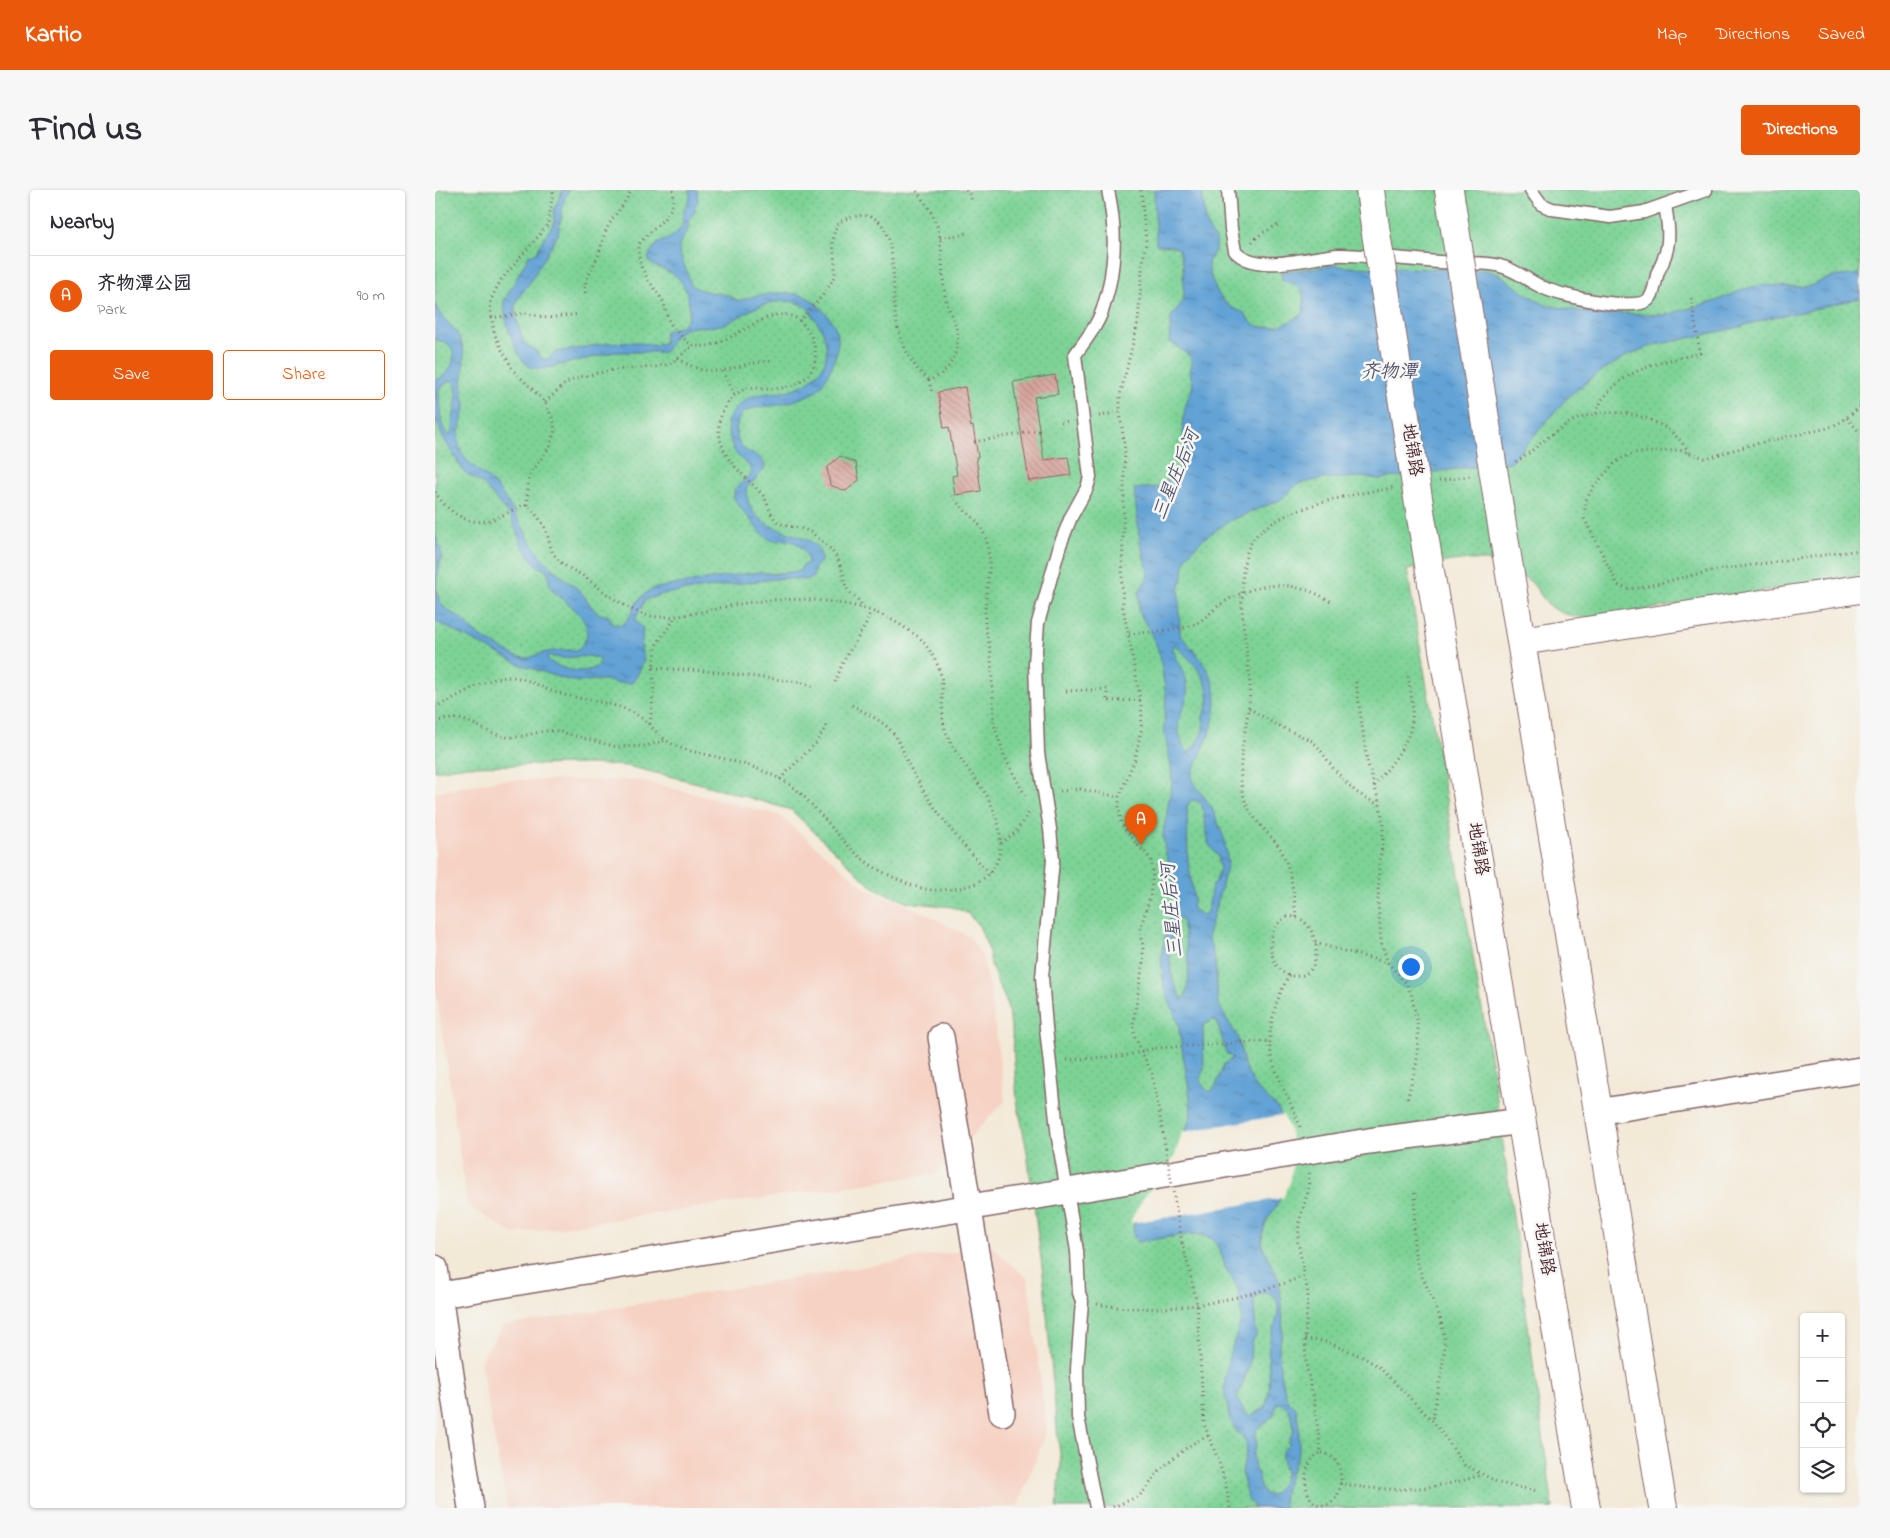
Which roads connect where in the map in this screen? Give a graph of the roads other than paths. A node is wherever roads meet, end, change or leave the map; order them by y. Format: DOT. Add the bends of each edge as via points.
graph roads {
  1 [pos="1108,190"];
  2 [pos="1229,190"];
  3 [pos="1370,190"];
  4 [pos="1531,190"];
  5 [pos="1706,190"];
  6 [pos="1451,203"];
  7 [pos="1665,205"];
  8 [pos="1860,589"];
  9 [pos="1521,641"];
  10 [pos="941,1037"];
  11 [pos="1860,1070"];
  12 [pos="1597,1112"];
  13 [pos="1522,1121"];
  14 [pos="1066,1192"];
  15 [pos="969,1208"];
  16 [pos="435,1268"];
  17 [pos="437,1296"];
  18 [pos="1002,1413"];
  19 [pos="471,1508"];
  20 [pos="1096,1508"];
  21 [pos="1586,1508"];
  22 [pos="1663,1508"];
  1 -- 14 [label="lane" via="1114,253 1109,282 1095,326 1075,355 1090,477 1060,545 1038,624 1035,663 1038,752 1053,867 1042,977"];
  2 -- 7 [label="lane" via="1231,236 1235,251 1254,262 1276,263 1342,255 1492,264 1570,297 1616,304 1641,303 1652,293 1665,257 1668,233"];
  3 -- 13 [label="street, 地锦路, bridge"];
  4 -- 7 [label="lane" via="1541,204 1552,209 1593,216 1645,212"];
  5 -- 7 [label="lane"];
  6 -- 9 [label="street, bridge"];
  8 -- 9 [label="street"];
  9 -- 12 [label="street"];
  10 -- 15 [label="street"];
  11 -- 12 [label="street"];
  12 -- 22 [label="street"];
  13 -- 14 [label="street" via="1369,1141"];
  13 -- 21 [label="street, 地锦路"];
  14 -- 15 [label="street"];
  14 -- 20 [label="lane" via="1082,1301 1077,1369 1078,1417"];
  15 -- 17 [label="street"];
  15 -- 18 [label="street"];
  16 -- 17 [label="street"];
  17 -- 19 [label="street"];
}
